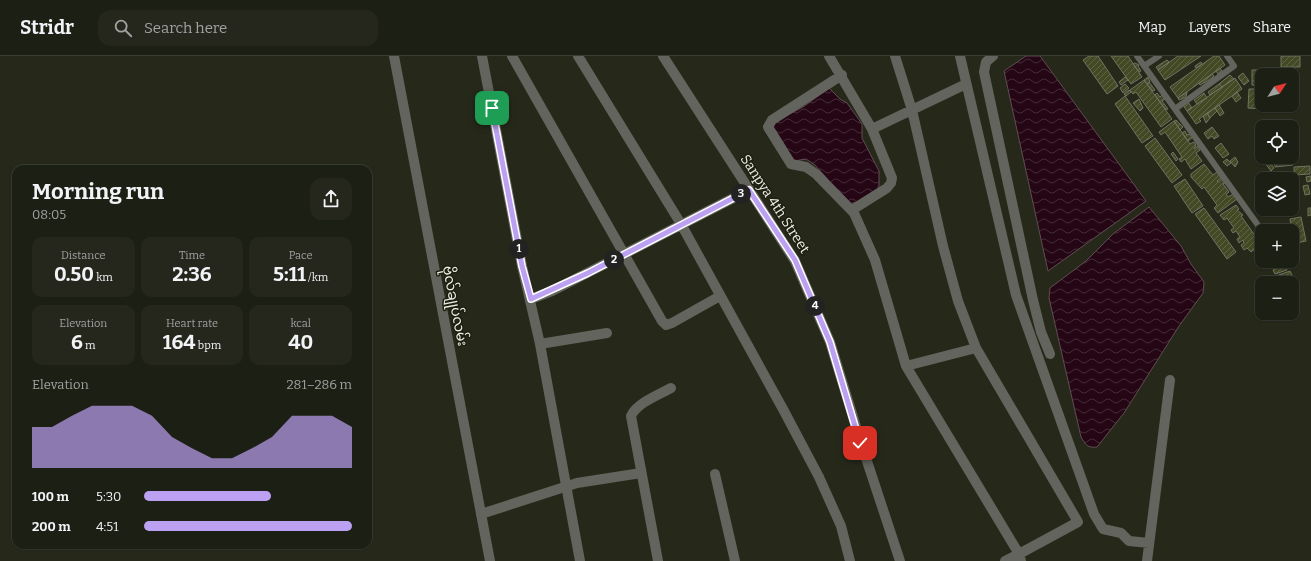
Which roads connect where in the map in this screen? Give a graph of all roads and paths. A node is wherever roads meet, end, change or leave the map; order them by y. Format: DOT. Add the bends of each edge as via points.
graph roads {
  1 [pos="394,56"];
  2 [pos="482,56"];
  3 [pos="512,56"];
  4 [pos="578,56"];
  5 [pos="663,56"];
  6 [pos="829,56"];
  7 [pos="895,56"];
  8 [pos="960,56"];
  9 [pos="993,56"];
  10 [pos="1137,56"];
  11 [pos="1159,56"];
  12 [pos="1227,56"];
  13 [pos="1144,66"];
  14 [pos="842,75"];
  15 [pos="966,84"];
  16 [pos="1175,109"];
  17 [pos="912,110"];
  18 [pos="872,129"];
  19 [pos="749,190"];
  20 [pos="852,210"];
  21 [pos="1257,224"];
  22 [pos="682,226"];
  23 [pos="624,254"];
  24 [pos="720,296"];
  25 [pos="531,299"];
  26 [pos="607,333"];
  27 [pos="540,344"];
  28 [pos="976,348"];
  29 [pos="1050,354"];
  30 [pos="906,366"];
  31 [pos="1170,380"];
  32 [pos="671,388"];
  33 [pos="641,473"];
  34 [pos="715,474"];
  35 [pos="567,486"];
  36 [pos="481,514"];
  37 [pos="1094,514"];
  38 [pos="1078,522"];
  39 [pos="1149,543"];
  40 [pos="1020,558"];
  41 [pos="490,561"];
  42 [pos="580,561"];
  43 [pos="658,561"];
  44 [pos="735,561"];
  45 [pos="850,561"];
  46 [pos="900,561"];
  47 [pos="1005,561"];
  48 [pos="1147,561"];
  1 -- 36 [label="street, ဗိုလ်ချုပ်လမ်း"];
  2 -- 25 [label="street" via="522,266"];
  3 -- 23 [label="street"];
  4 -- 22 [label="street"];
  5 -- 19 [label="street, Sanpya 4th Street"];
  6 -- 14 [label="street"];
  7 -- 17 [label="street"];
  8 -- 15 [label="street"];
  9 -- 29 [label="street" via="986,62 984,72 1033,300"];
  10 -- 13 [label="lane"];
  11 -- 13 [label="lane"];
  12 -- 16 [label="lane" via="1234,66"];
  13 -- 16 [label="lane"];
  14 -- 18 [label="street"];
  14 -- 20 [label="street" via="772,120 768,127 791,164 806,167 816,174"];
  15 -- 17 [label="street"];
  15 -- 37 [label="street" via="1016,295"];
  16 -- 21 [label="lane"];
  17 -- 18 [label="street"];
  17 -- 28 [label="street" via="946,259 958,301"];
  18 -- 20 [label="street" via="892,178 891,183"];
  19 -- 22 [label="street"];
  19 -- 46 [label="street, Sanpya 4th Street" via="795,260 830,342 860,443"];
  20 -- 30 [label="street" via="875,260"];
  22 -- 23 [label="street"];
  22 -- 24 [label="street"];
  23 -- 24 [label="street" via="666,325"];
  23 -- 25 [label="street"];
  24 -- 45 [label="street" via="819,477 841,526"];
  25 -- 27 [label="street"];
  26 -- 27 [label="street"];
  27 -- 35 [label="street"];
  28 -- 30 [label="street"];
  28 -- 38 [label="street"];
  30 -- 40 [label="street"];
  31 -- 39 [label="street"];
  32 -- 33 [label="street" via="638,407 631,416"];
  33 -- 35 [label="street"];
  33 -- 43 [label="street"];
  34 -- 44 [label="street"];
  35 -- 36 [label="street"];
  35 -- 42 [label="street"];
  36 -- 41 [label="street, ဗိုလ်ချုပ်လမ်း"];
  37 -- 38 [label="street"];
  37 -- 39 [label="street" via="1103,529 1121,533 1129,541"];
  38 -- 40 [label="street"];
  39 -- 48 [label="street"];
  40 -- 47 [label="street"];
}
